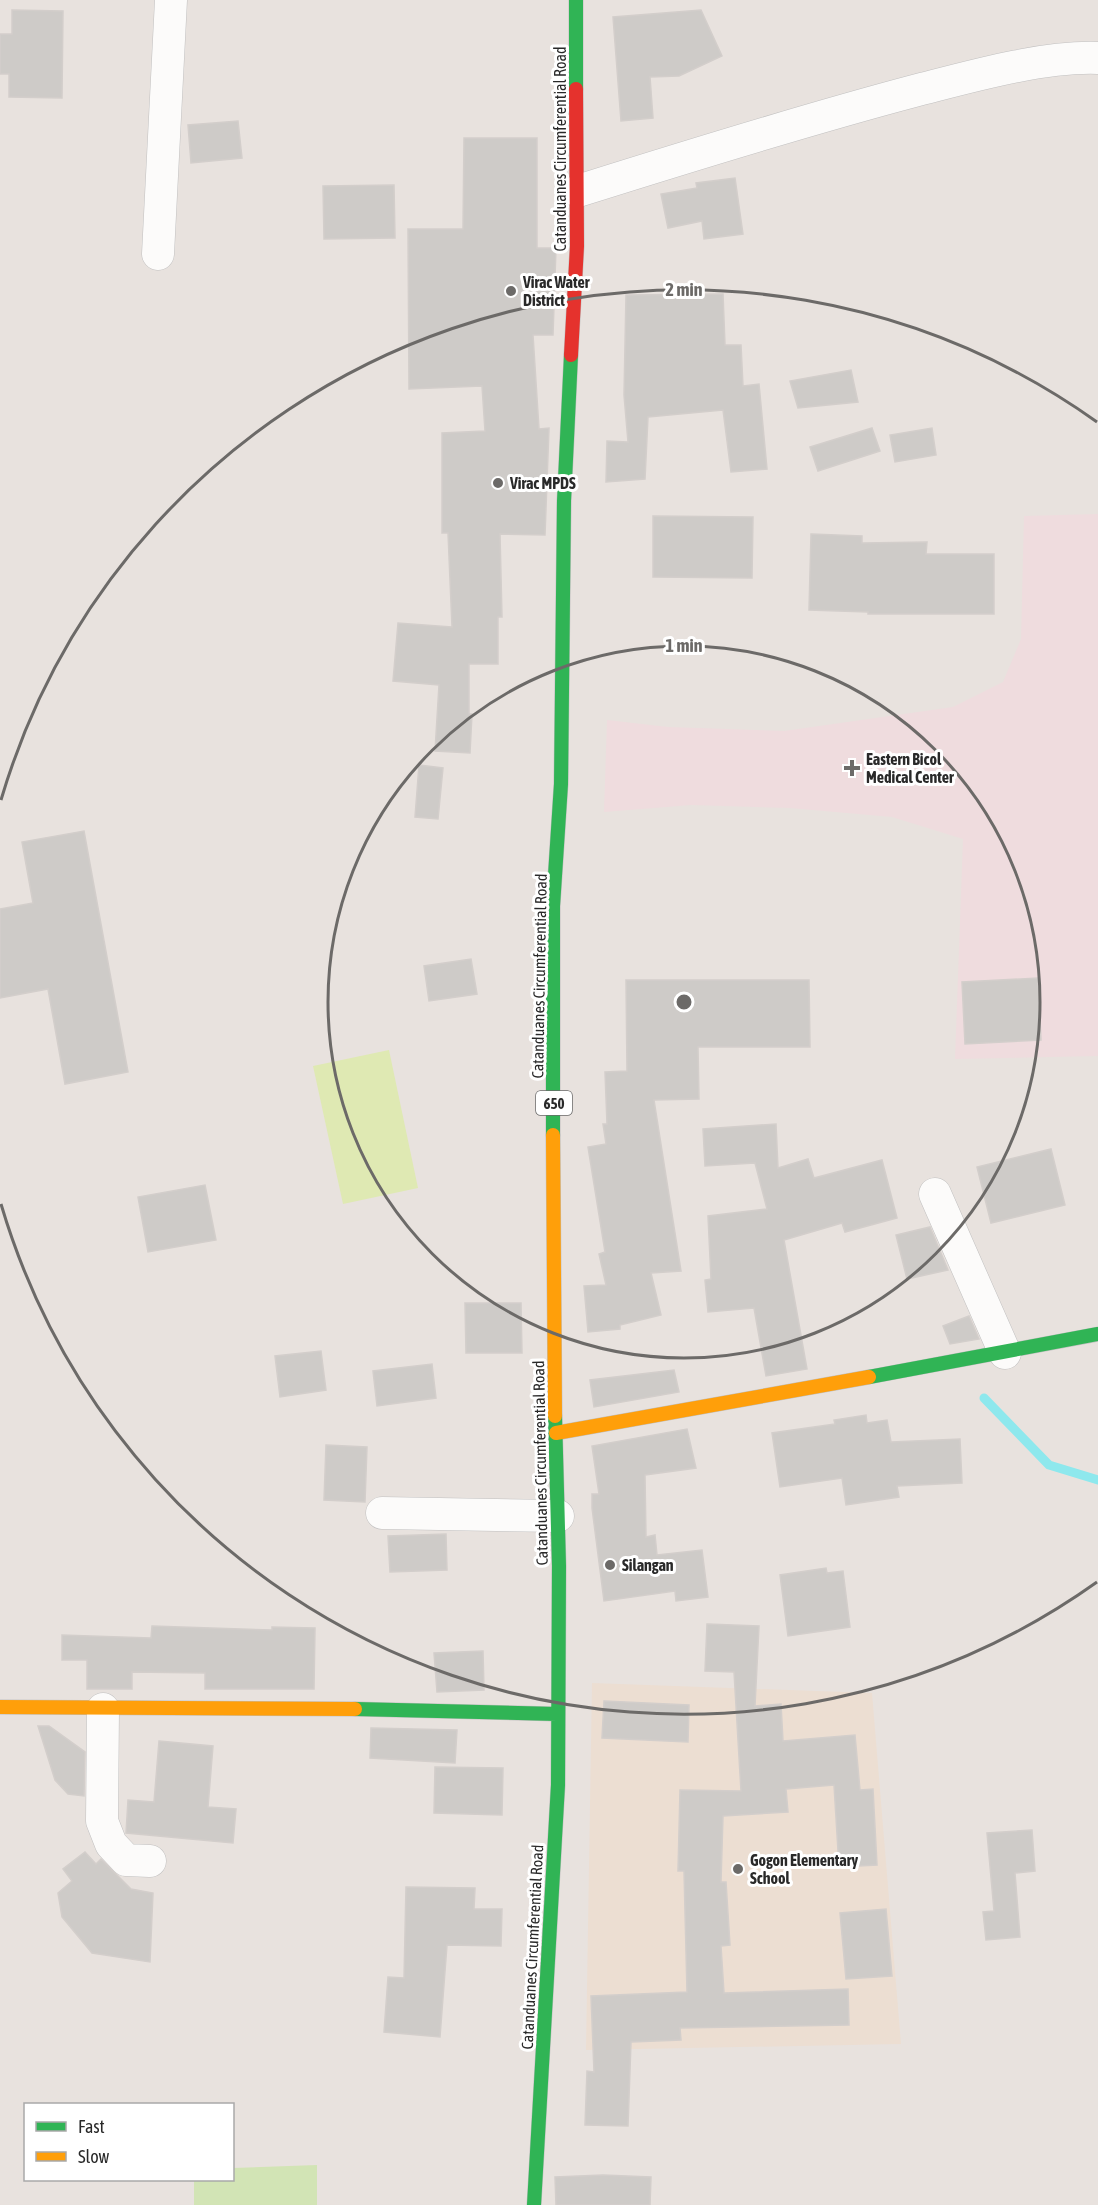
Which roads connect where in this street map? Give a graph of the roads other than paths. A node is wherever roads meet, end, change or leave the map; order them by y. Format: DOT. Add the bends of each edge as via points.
graph roads {
  1 [pos="171,0"];
  2 [pos="576,0"];
  3 [pos="1098,58"];
  4 [pos="578,190"];
  5 [pos="158,254"];
  6 [pos="935,1194"];
  7 [pos="1098,1334"];
  8 [pos="1005,1353"];
  9 [pos="556,1434"];
  10 [pos="382,1513"];
  11 [pos="558,1516"];
  12 [pos="0,1707"];
  13 [pos="103,1709"];
  14 [pos="557,1714"];
  15 [pos="150,1861"];
  16 [pos="534,2205"];
  1 -- 5 [label="street"];
  2 -- 4 [label="main road, Catanduanes Circumferential Road / 650"];
  3 -- 4 [label="street" via="974,76 837,112"];
  4 -- 9 [label="main road, Catanduanes Circumferential Road / 650" via="564,501 561,784 553,906"];
  6 -- 8 [label="street"];
  7 -- 8 [label="main road"];
  8 -- 9 [label="main road"];
  9 -- 11 [label="main road, Catanduanes Circumferential Road / 650"];
  10 -- 11 [label="street"];
  11 -- 14 [label="main road, Catanduanes Circumferential Road / 650"];
  12 -- 13 [label="main road"];
  13 -- 14 [label="main road" via="328,1708"];
  13 -- 15 [label="street" via="102,1821 111,1844 126,1860"];
  14 -- 16 [label="main road, Catanduanes Circumferential Road / 650" via="558,1785"];
}
